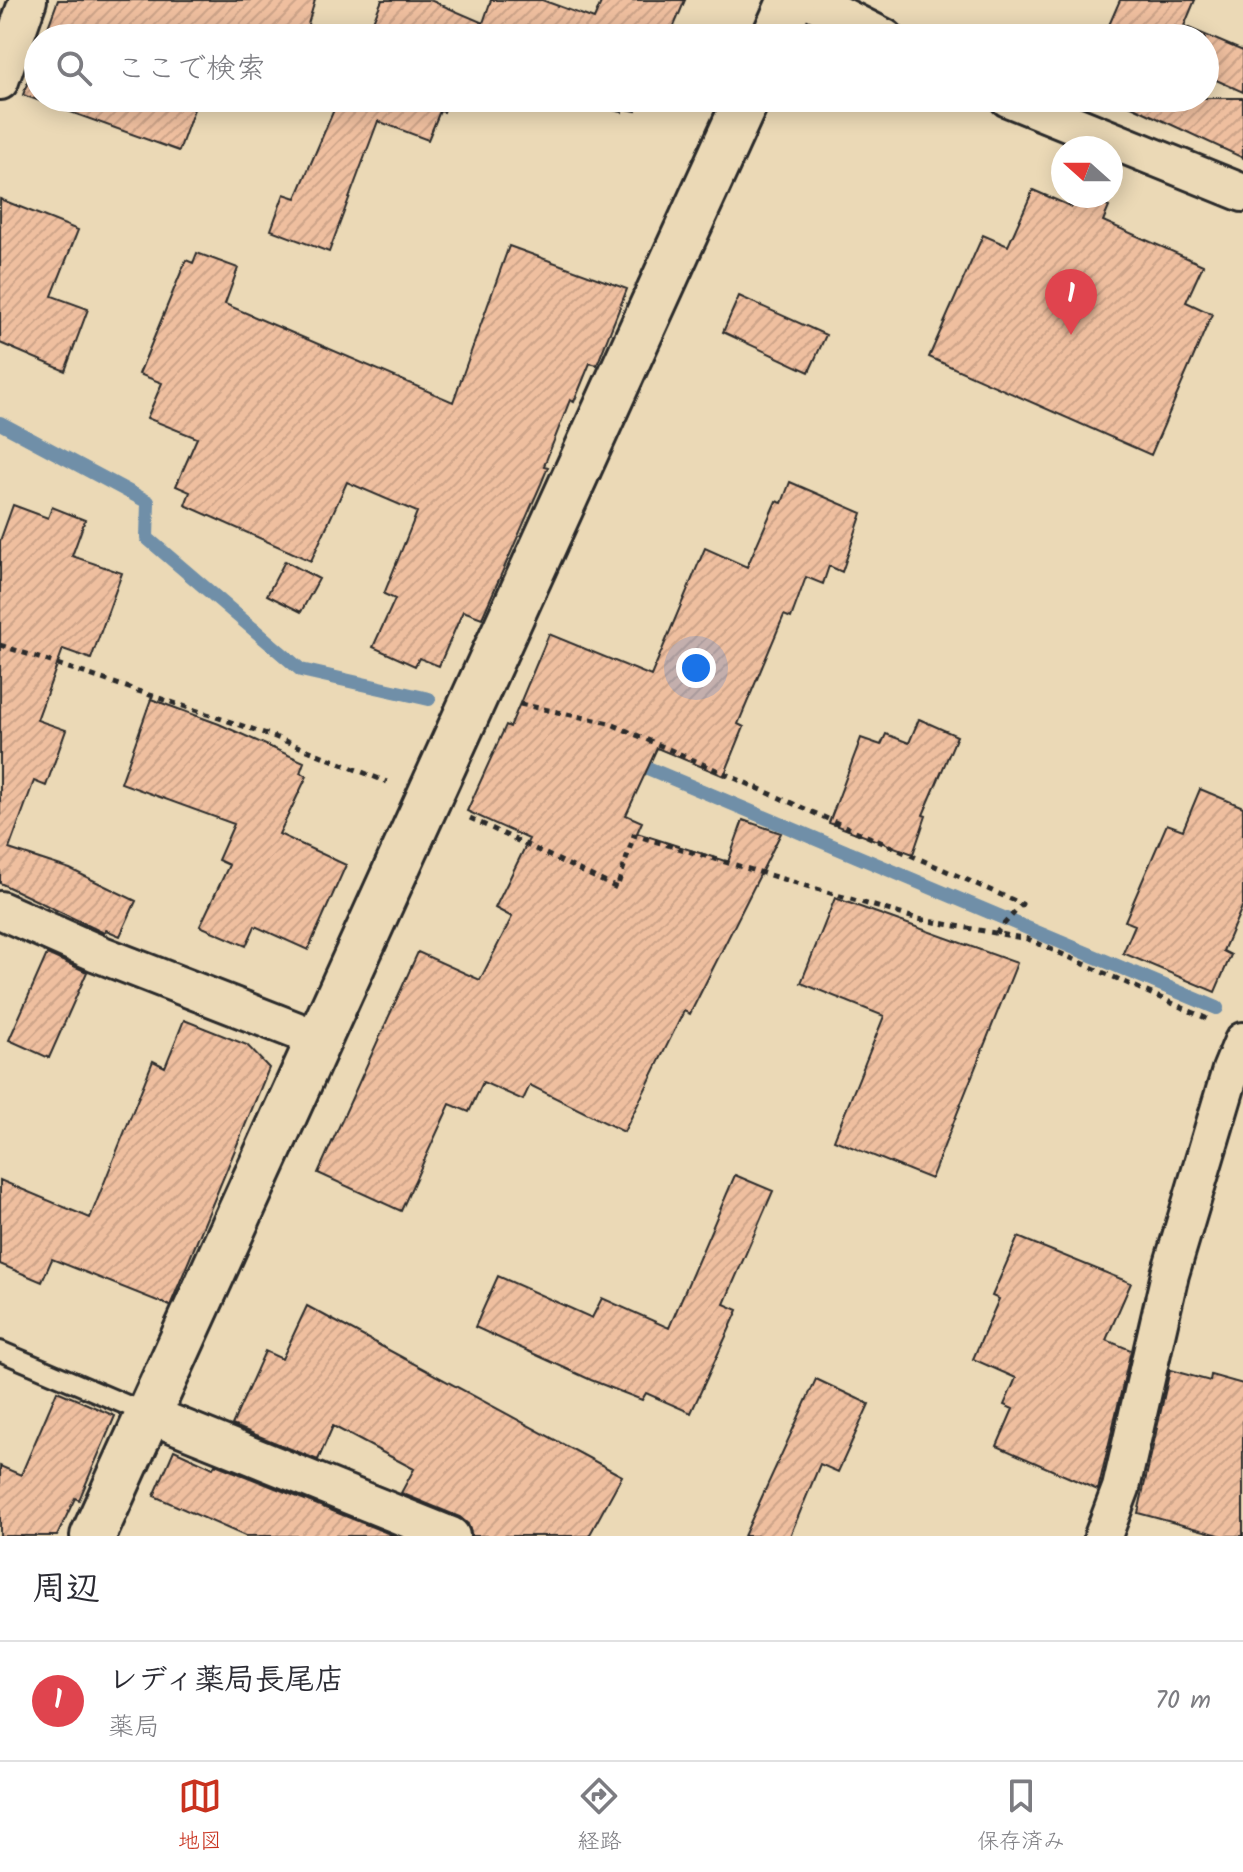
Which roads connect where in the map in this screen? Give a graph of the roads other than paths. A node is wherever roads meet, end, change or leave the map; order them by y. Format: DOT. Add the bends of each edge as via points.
graph roads {
  1 [pos="28,0"];
  2 [pos="791,0"];
  3 [pos="810,0"];
  4 [pos="780,24"];
  5 [pos="857,24"];
  6 [pos="0,81"];
  7 [pos="741,112"];
  8 [pos="1043,112"];
  9 [pos="1243,193"];
  10 [pos="0,910"];
  11 [pos="1229,1032"];
  12 [pos="318,1039"];
  13 [pos="0,1351"];
  14 [pos="148,1414"];
  15 [pos="93,1536"];
  16 [pos="451,1536"];
  17 [pos="1103,1536"];
  1 -- 6 [label="street"];
  2 -- 4 [label="street"];
  3 -- 5 [label="street"];
  7 -- 12 [label="street"];
  8 -- 9 [label="street"];
  10 -- 12 [label="street"];
  11 -- 17 [label="street" via="1231,1070 1170,1274 1121,1488"];
  12 -- 14 [label="street"];
  13 -- 14 [label="lane"];
  14 -- 15 [label="street"];
  14 -- 16 [label="street"];
}
